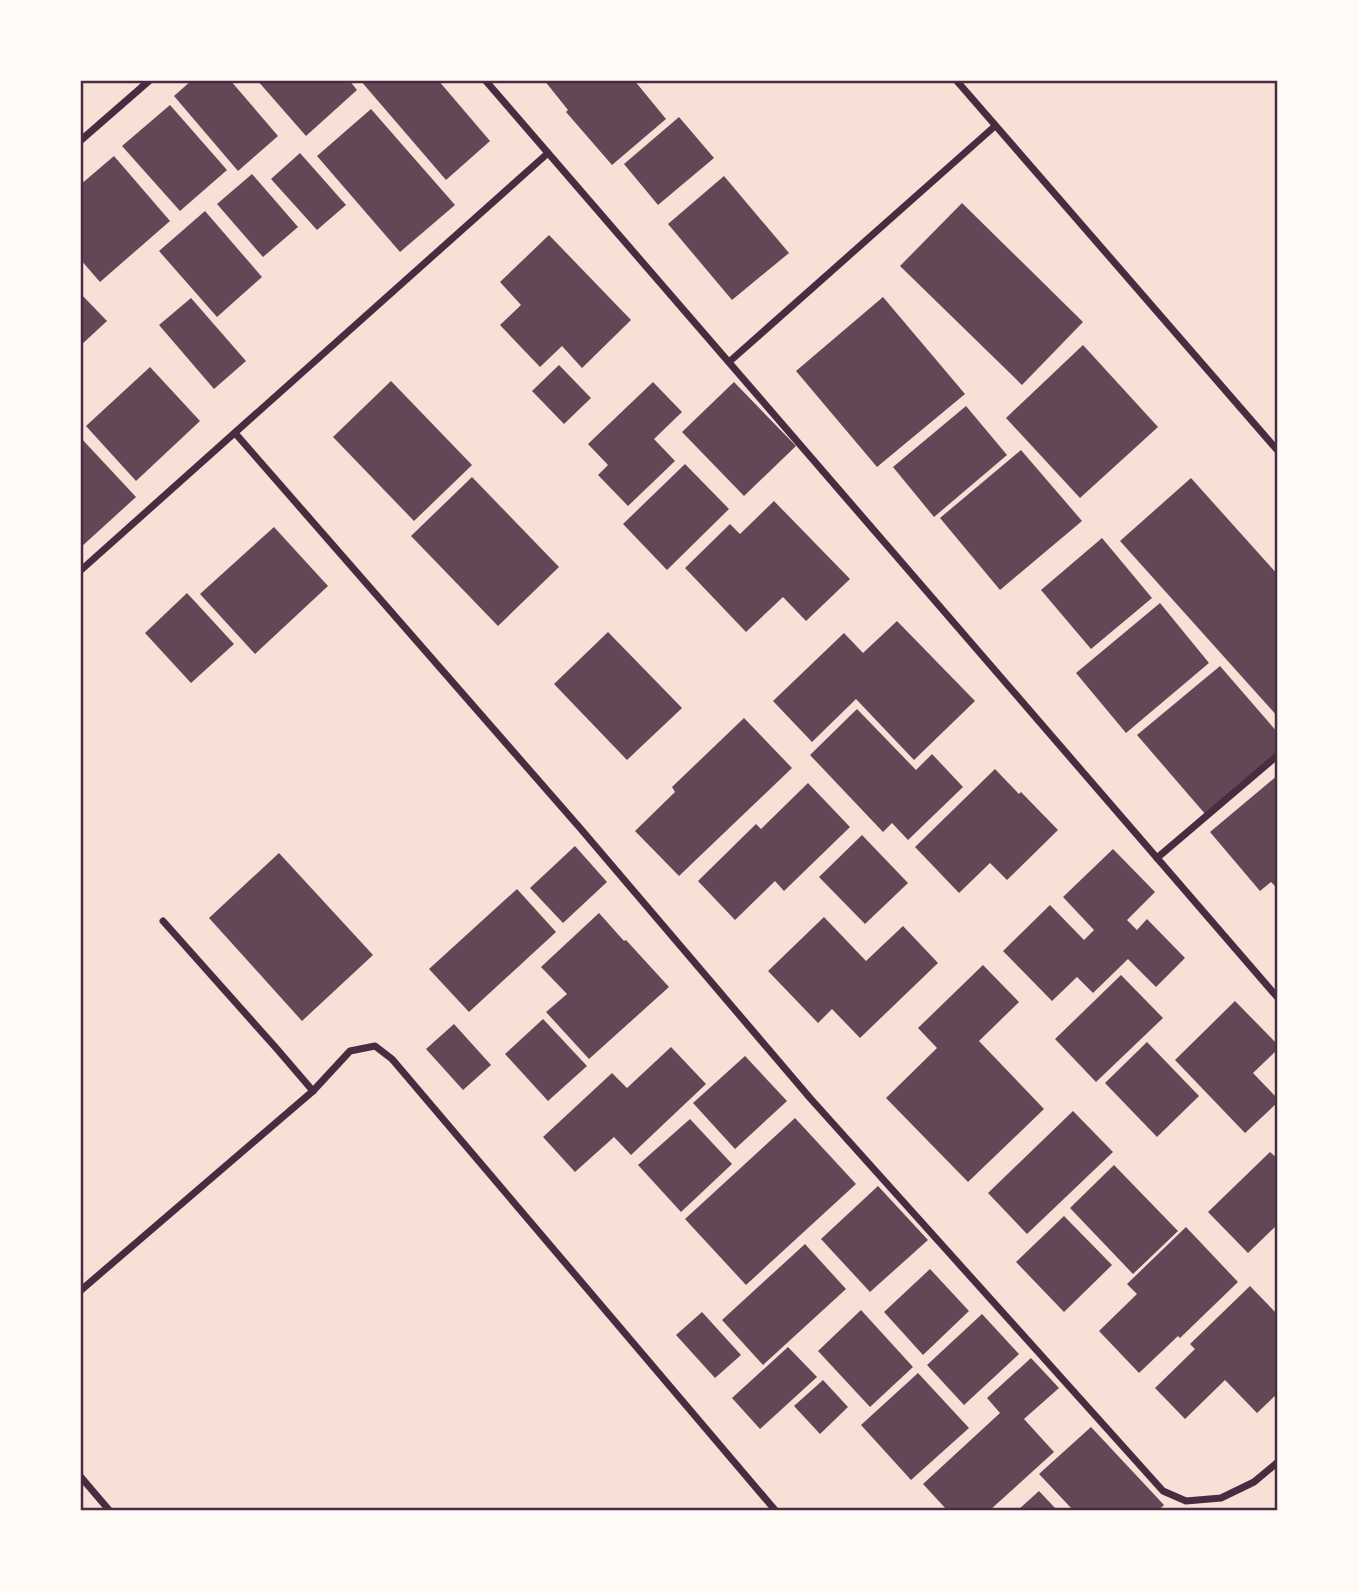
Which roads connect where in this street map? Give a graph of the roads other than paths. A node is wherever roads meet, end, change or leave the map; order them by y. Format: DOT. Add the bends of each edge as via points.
graph roads {
  1 [pos="150,80"];
  2 [pos="485,80"];
  3 [pos="956,80"];
  4 [pos="995,126"];
  5 [pos="80,141"];
  6 [pos="548,153"];
  7 [pos="729,362"];
  8 [pos="235,433"];
  9 [pos="1278,451"];
  10 [pos="80,571"];
  11 [pos="1278,755"];
  12 [pos="1157,858"];
  13 [pos="163,921"];
  14 [pos="1278,998"];
  15 [pos="313,1091"];
  16 [pos="80,1291"];
  17 [pos="1278,1462"];
  18 [pos="80,1476"];
  19 [pos="109,1510"];
  20 [pos="775,1510"];
  1 -- 5 [label="street"];
  2 -- 6 [label="street"];
  3 -- 4 [label="street"];
  4 -- 7 [label="street"];
  4 -- 9 [label="street"];
  6 -- 7 [label="street"];
  6 -- 8 [label="street"];
  7 -- 12 [label="street"];
  8 -- 10 [label="street"];
  8 -- 17 [label="street" via="810,1097 1163,1491 1186,1501 1221,1498 1254,1482"];
  11 -- 12 [label="street"];
  12 -- 14 [label="street"];
  13 -- 15 [label="street"];
  15 -- 16 [label="street"];
  15 -- 20 [label="street" via="350,1051 374,1046 392,1059"];
  18 -- 19 [label="street"];
}
